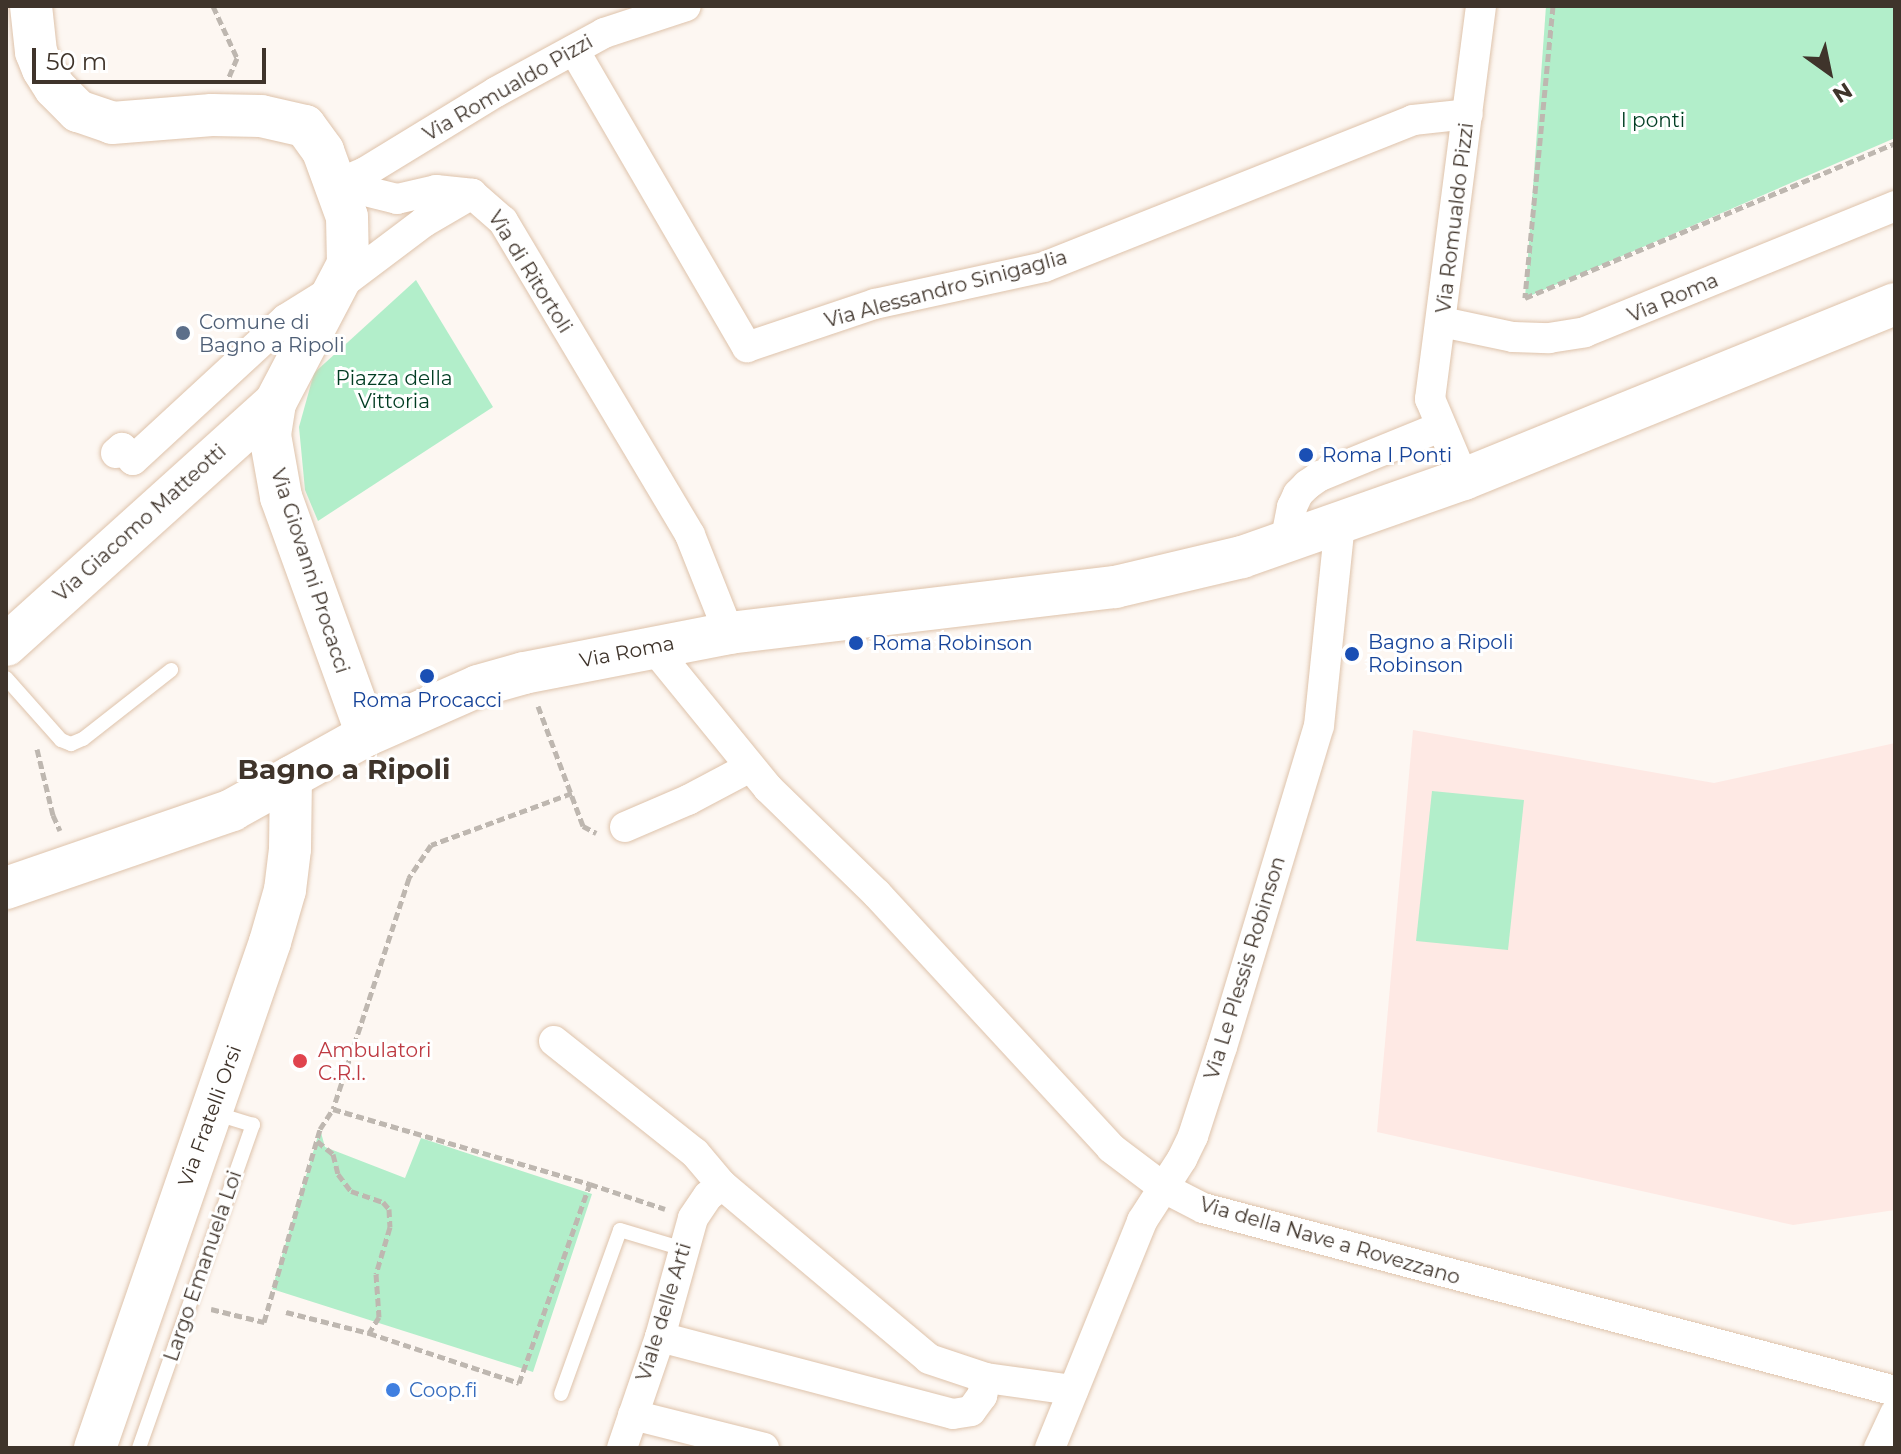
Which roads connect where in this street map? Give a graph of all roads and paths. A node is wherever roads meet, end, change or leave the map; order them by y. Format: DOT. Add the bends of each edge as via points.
graph roads {
  1 [pos="31,6"];
  2 [pos="213,6"];
  3 [pos="686,6"];
  4 [pos="1481,6"];
  5 [pos="1553,6"];
  6 [pos="574,50"];
  7 [pos="1468,114"];
  8 [pos="212,115"];
  9 [pos="1895,143"];
  10 [pos="337,184"];
  11 [pos="472,194"];
  12 [pos="1895,206"];
  13 [pos="339,286"];
  14 [pos="1895,304"];
  15 [pos="1442,322"];
  16 [pos="275,403"];
  17 [pos="1440,427"];
  18 [pos="116,453"];
  19 [pos="1464,479"];
  20 [pos="1340,523"];
  21 [pos="1285,543"];
  22 [pos="729,633"];
  23 [pos="6,645"];
  24 [pos="653,647"];
  25 [pos="171,670"];
  26 [pos="6,678"];
  27 [pos="535,699"];
  28 [pos="367,735"];
  29 [pos="34,737"];
  30 [pos="750,767"];
  31 [pos="291,777"];
  32 [pos="572,793"];
  33 [pos="625,827"];
  34 [pos="76,865"];
  35 [pos="6,888"];
  36 [pos="554,1041"];
  37 [pos="333,1109"];
  38 [pos="211,1112"];
  39 [pos="317,1141"];
  40 [pos="590,1184"];
  41 [pos="722,1185"];
  42 [pos="1164,1188"];
  43 [pos="683,1249"];
  44 [pos="190,1303"];
  45 [pos="286,1312"];
  46 [pos="369,1333"];
  47 [pos="660,1337"];
  48 [pos="986,1378"];
  49 [pos="519,1383"];
  50 [pos="1073,1390"];
  51 [pos="1895,1391"];
  52 [pos="561,1394"];
  53 [pos="1895,1413"];
  54 [pos="633,1415"];
  55 [pos="679,1438"];
  56 [pos="95,1448"];
  57 [pos="139,1448"];
  58 [pos="622,1448"];
  59 [pos="764,1448"];
  60 [pos="1050,1448"];
  61 [pos="1879,1448"];
  1 -- 8 [label="street" via="39,60 55,88 78,111 112,123"];
  2 -- 8 [label="path" via="237,58"];
  3 -- 6 [label="street, Via Romualdo Pizzi" via="604,33"];
  4 -- 7 [label="street, Via Romualdo Pizzi"];
  5 -- 9 [label="path" via="1525,298"];
  6 -- 7 [label="street, Via Alessandro Sinigaglia" via="747,347 875,304 1044,267 1413,120"];
  6 -- 10 [label="street, Via Romualdo Pizzi"];
  7 -- 15 [label="street, Via Romualdo Pizzi"];
  8 -- 10 [label="street" via="261,116 305,126"];
  10 -- 11 [label="street, Via di Ritortoli" via="397,199 436,190"];
  10 -- 13 [label="street" via="350,250"];
  11 -- 13 [label="street" via="424,222"];
  11 -- 22 [label="street, Via di Ritortoli" via="503,221 682,522"];
  12 -- 15 [label="street, Via Roma" via="1585,332 1513,337"];
  13 -- 16 [label="street"];
  13 -- 18 [label="street" via="286,319 133,460 122,448"];
  14 -- 19 [label="street, Via Roma"];
  15 -- 17 [label="street, Via Romualdo Pizzi" via="1430,399"];
  16 -- 23 [label="street, Via Giacomo Matteotti"];
  16 -- 28 [label="street, Via Giovanni Procacci" via="270,435 281,497"];
  17 -- 19 [label="street"];
  17 -- 21 [label="street" via="1307,485 1292,507"];
  19 -- 20 [label="street, Via Roma"];
  20 -- 21 [label="street, Via Roma"];
  20 -- 42 [label="street, Via Le Plessis Robinson" via="1324,687 1310,759 1193,1136"];
  21 -- 22 [label="street, Via Roma" via="1115,587"];
  22 -- 24 [label="street, Via Roma"];
  24 -- 28 [label="street, Via Roma" via="478,686"];
  24 -- 30 [label="street, Via della Nave a Rovezzano"];
  25 -- 26 [label="lane" via="71,744 61,740"];
  27 -- 32 [label="path"];
  28 -- 31 [label="street, Via Roma"];
  29 -- 34 [label="path" via="53,815"];
  30 -- 33 [label="street"];
  30 -- 42 [label="street, Via della Nave a Rovezzano" via="877,894 1111,1148"];
  31 -- 34 [label="street, Via Roma" via="211,819"];
  31 -- 38 [label="street, Via Fratelli Orsi" via="285,890"];
  32 -- 33 [label="path" via="583,826 602,837"];
  32 -- 37 [label="path" via="431,845 409,878"];
  34 -- 35 [label="street, Via Roma"];
  36 -- 41 [label="street" via="695,1153"];
  37 -- 40 [label="path"];
  37 -- 44 [label="path" via="320,1129 264,1322"];
  38 -- 44 [label="lane, Largo Emanuela Loi" via="253,1125"];
  38 -- 56 [label="street, Via Fratelli Orsi"];
  39 -- 46 [label="path" via="333,1154 338,1174 351,1191 389,1209 390,1227 376,1274 379,1317"];
  41 -- 43 [label="street, Viale delle Arti" via="699,1208"];
  41 -- 48 [label="street" via="913,1348 943,1365"];
  42 -- 50 [label="street, Via Le Plessis Robinson" via="1142,1221"];
  42 -- 51 [label="street, Via della Nave a Rovezzano" via="1203,1208"];
  43 -- 47 [label="street, Viale delle Arti"];
  43 -- 52 [label="lane" via="620,1230"];
  44 -- 57 [label="lane, Largo Emanuela Loi"];
  45 -- 46 [label="path"];
  46 -- 49 [label="path"];
  47 -- 48 [label="street" via="953,1414 971,1411"];
  47 -- 54 [label="street, Viale delle Arti"];
  48 -- 50 [label="street"];
  50 -- 60 [label="street, Via Le Plessis Robinson"];
  53 -- 61 [label="street"];
  54 -- 55 [label="street"];
  54 -- 58 [label="street, Viale delle Arti"];
  55 -- 59 [label="street"];
}
